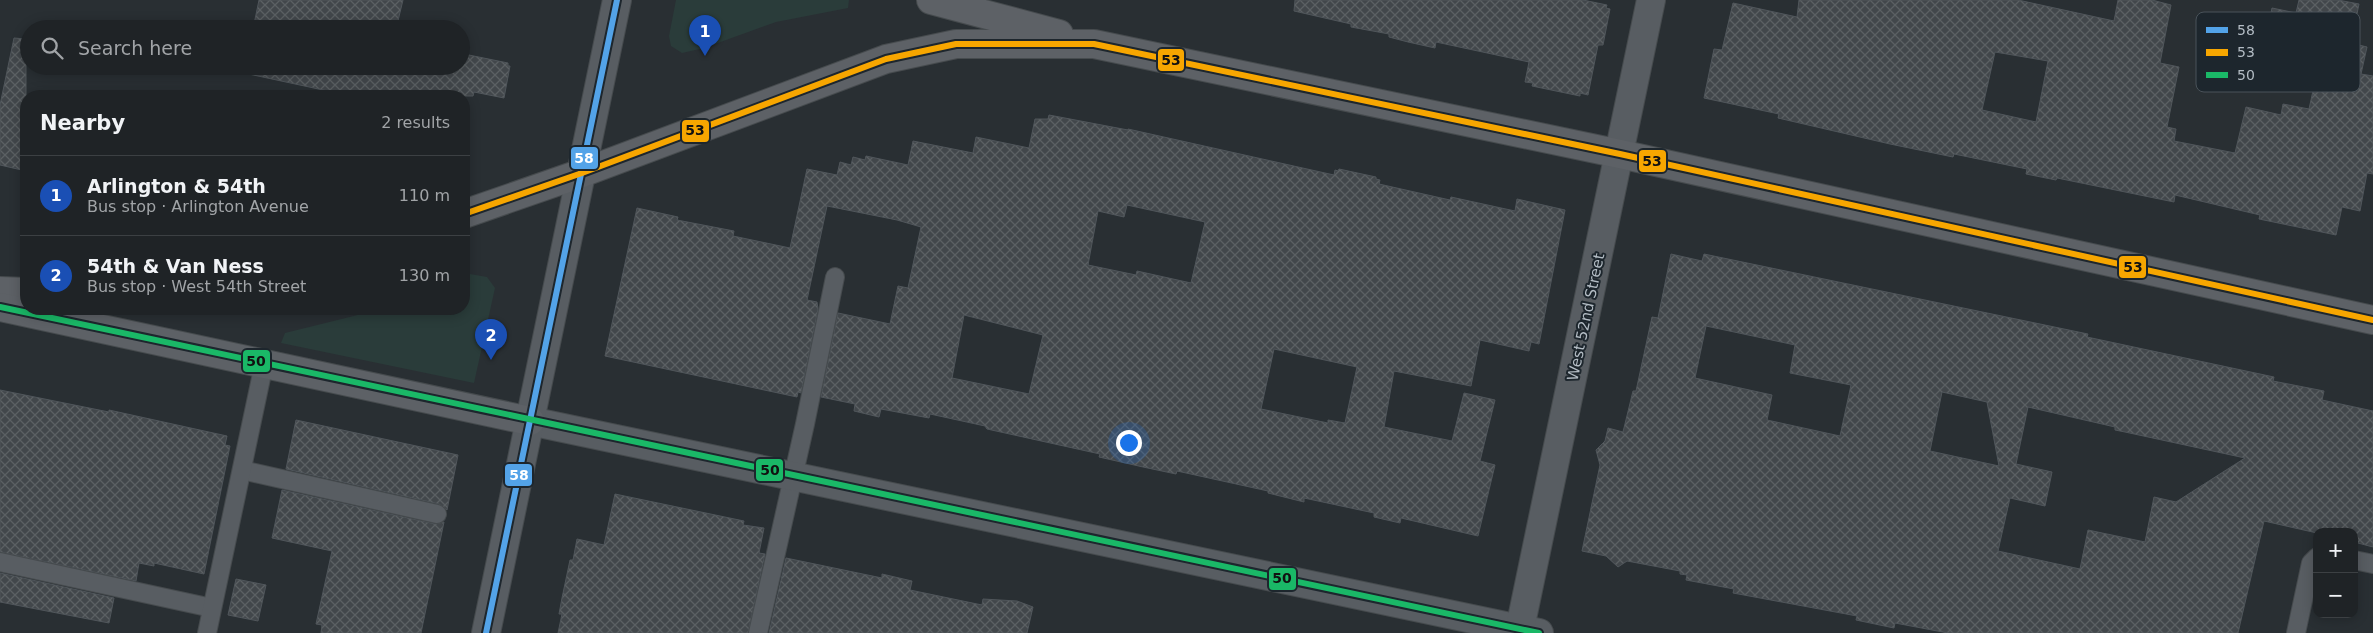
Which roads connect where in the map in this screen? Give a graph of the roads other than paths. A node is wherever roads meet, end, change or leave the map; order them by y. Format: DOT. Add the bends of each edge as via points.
graph roads {
  1 [pos="617,0"];
  2 [pos="931,0"];
  3 [pos="1651,0"];
  4 [pos="1094,44"];
  5 [pos="1620,154"];
  6 [pos="582,173"];
  7 [pos="470,212"];
  8 [pos="835,277"];
  9 [pos="0,291"];
  10 [pos="20,292"];
  11 [pos="0,307"];
  12 [pos="20,311"];
  13 [pos="37,315"];
  14 [pos="2373,320"];
  15 [pos="264,364"];
  16 [pos="530,421"];
  17 [pos="242,470"];
  18 [pos="794,476"];
  19 [pos="437,514"];
  20 [pos="2313,561"];
  21 [pos="2358,561"];
  22 [pos="0,562"];
  23 [pos="2373,564"];
  24 [pos="212,608"];
  25 [pos="1526,632"];
  26 [pos="207,633"];
  27 [pos="486,633"];
  28 [pos="758,633"];
  29 [pos="2296,633"];
  1 -- 6 [label="street"];
  2 -- 4 [label="main road"];
  3 -- 5 [label="street, West 52nd Street"];
  4 -- 5 [label="main road"];
  4 -- 6 [label="main road" via="956,44 886,59"];
  5 -- 14 [label="main road"];
  5 -- 25 [label="street, West 52nd Street"];
  6 -- 7 [label="main road"];
  6 -- 16 [label="street"];
  8 -- 18 [label="lane"];
  9 -- 10 [label="main road"];
  11 -- 12 [label="main road"];
  13 -- 15 [label="main road"];
  15 -- 16 [label="main road"];
  15 -- 17 [label="lane"];
  16 -- 18 [label="street"];
  16 -- 27 [label="street"];
  17 -- 19 [label="lane"];
  17 -- 24 [label="lane"];
  18 -- 25 [label="street"];
  18 -- 28 [label="lane"];
  20 -- 29 [label="lane"];
  21 -- 23 [label="lane"];
  22 -- 24 [label="lane"];
  24 -- 26 [label="lane"];
}
